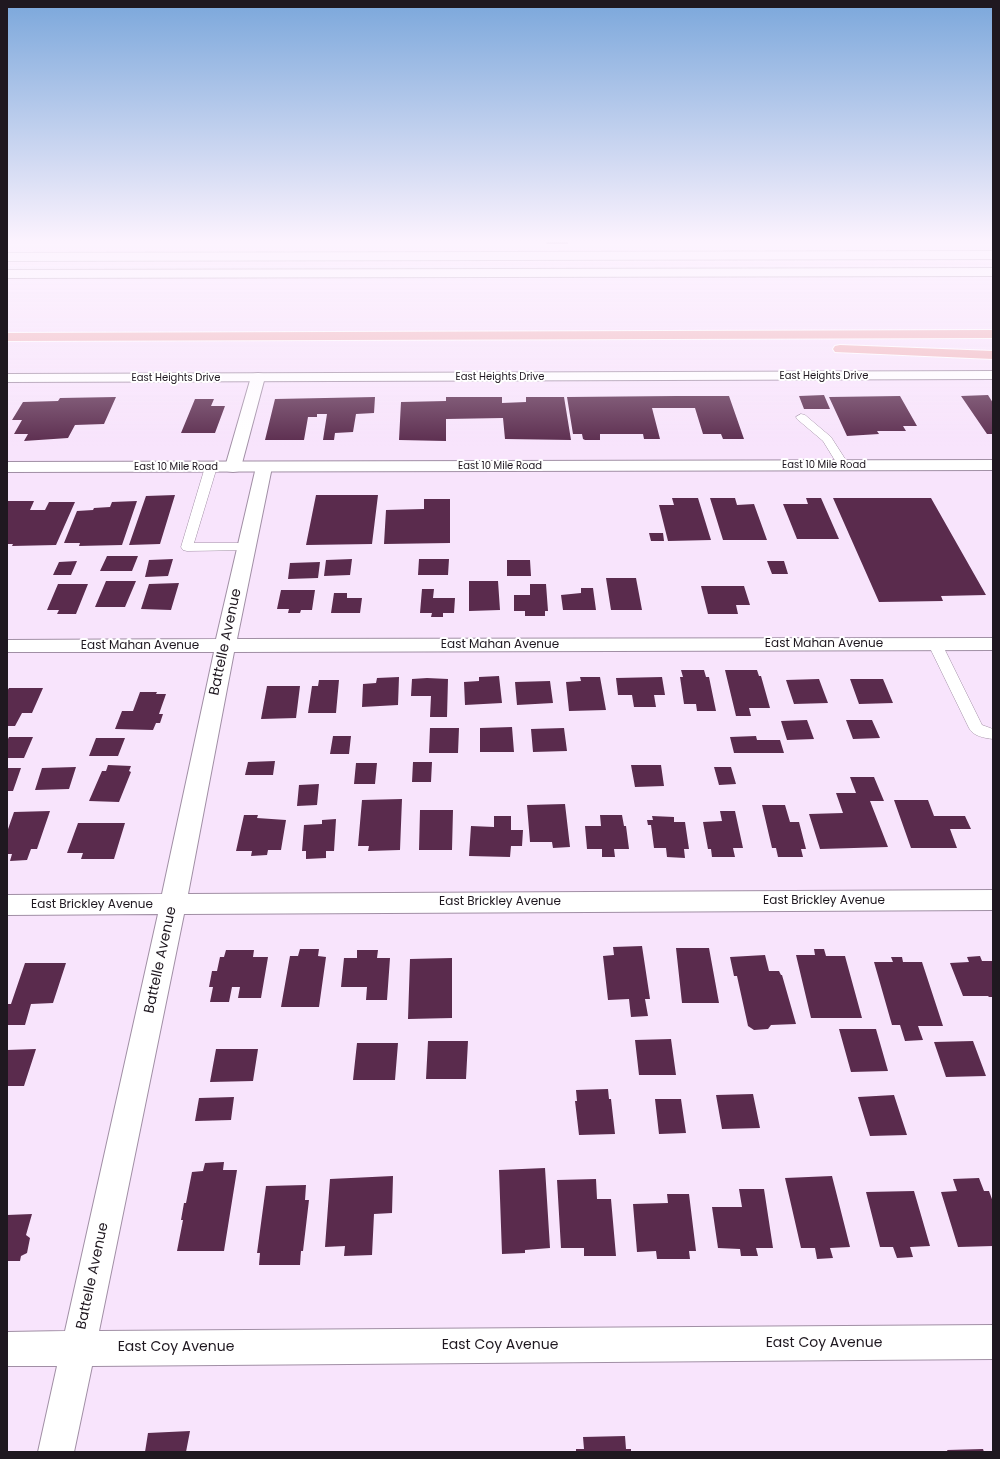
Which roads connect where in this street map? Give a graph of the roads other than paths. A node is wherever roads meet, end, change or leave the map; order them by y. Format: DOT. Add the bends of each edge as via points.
graph roads {
  1 [pos="993,322"];
  2 [pos="993,334"];
  3 [pos="519,335"];
  4 [pos="718,336"];
  5 [pos="7,337"];
  6 [pos="814,348"];
  7 [pos="829,349"];
  8 [pos="993,355"];
  9 [pos="993,375"];
  10 [pos="258,377"];
  11 [pos="7,378"];
  12 [pos="801,418"];
  13 [pos="843,465"];
  14 [pos="993,465"];
  15 [pos="7,467"];
  16 [pos="211,467"];
  17 [pos="233,467"];
  18 [pos="264,467"];
  19 [pos="247,547"];
  20 [pos="935,644"];
  21 [pos="993,644"];
  22 [pos="7,646"];
  23 [pos="225,646"];
  24 [pos="993,734"];
  25 [pos="993,900"];
  26 [pos="173,904"];
  27 [pos="7,905"];
  28 [pos="993,1342"];
  29 [pos="78,1348"];
  30 [pos="7,1349"];
  31 [pos="56,1452"];
  1 -- 3 [label="highway"];
  2 -- 4 [label="highway"];
  3 -- 4 [label="highway"];
  3 -- 5 [label="highway"];
  4 -- 6 [label="highway"];
  7 -- 8 [label="highway"];
  9 -- 10 [label="street, East Heights Drive"];
  10 -- 11 [label="street, East Heights Drive"];
  10 -- 17 [label="street"];
  12 -- 13 [label="lane" via="827,439"];
  13 -- 14 [label="street, East 10 Mile Road"];
  13 -- 18 [label="street, East 10 Mile Road"];
  15 -- 16 [label="street, East 10 Mile Road"];
  16 -- 17 [label="street, East 10 Mile Road"];
  16 -- 19 [label="lane" via="187,547"];
  17 -- 18 [label="street, East 10 Mile Road"];
  18 -- 19 [label="street, Battelle Avenue"];
  19 -- 23 [label="street, Battelle Avenue"];
  20 -- 21 [label="street, East Mahan Avenue"];
  20 -- 23 [label="street, East Mahan Avenue"];
  20 -- 24 [label="lane" via="976,728"];
  22 -- 23 [label="street, East Mahan Avenue"];
  23 -- 26 [label="street, Battelle Avenue"];
  25 -- 26 [label="street, East Brickley Avenue"];
  26 -- 27 [label="street, East Brickley Avenue"];
  26 -- 29 [label="street, Battelle Avenue"];
  28 -- 29 [label="street, East Coy Avenue"];
  29 -- 30 [label="street, East Coy Avenue"];
  29 -- 31 [label="street, Battelle Avenue"];
}
